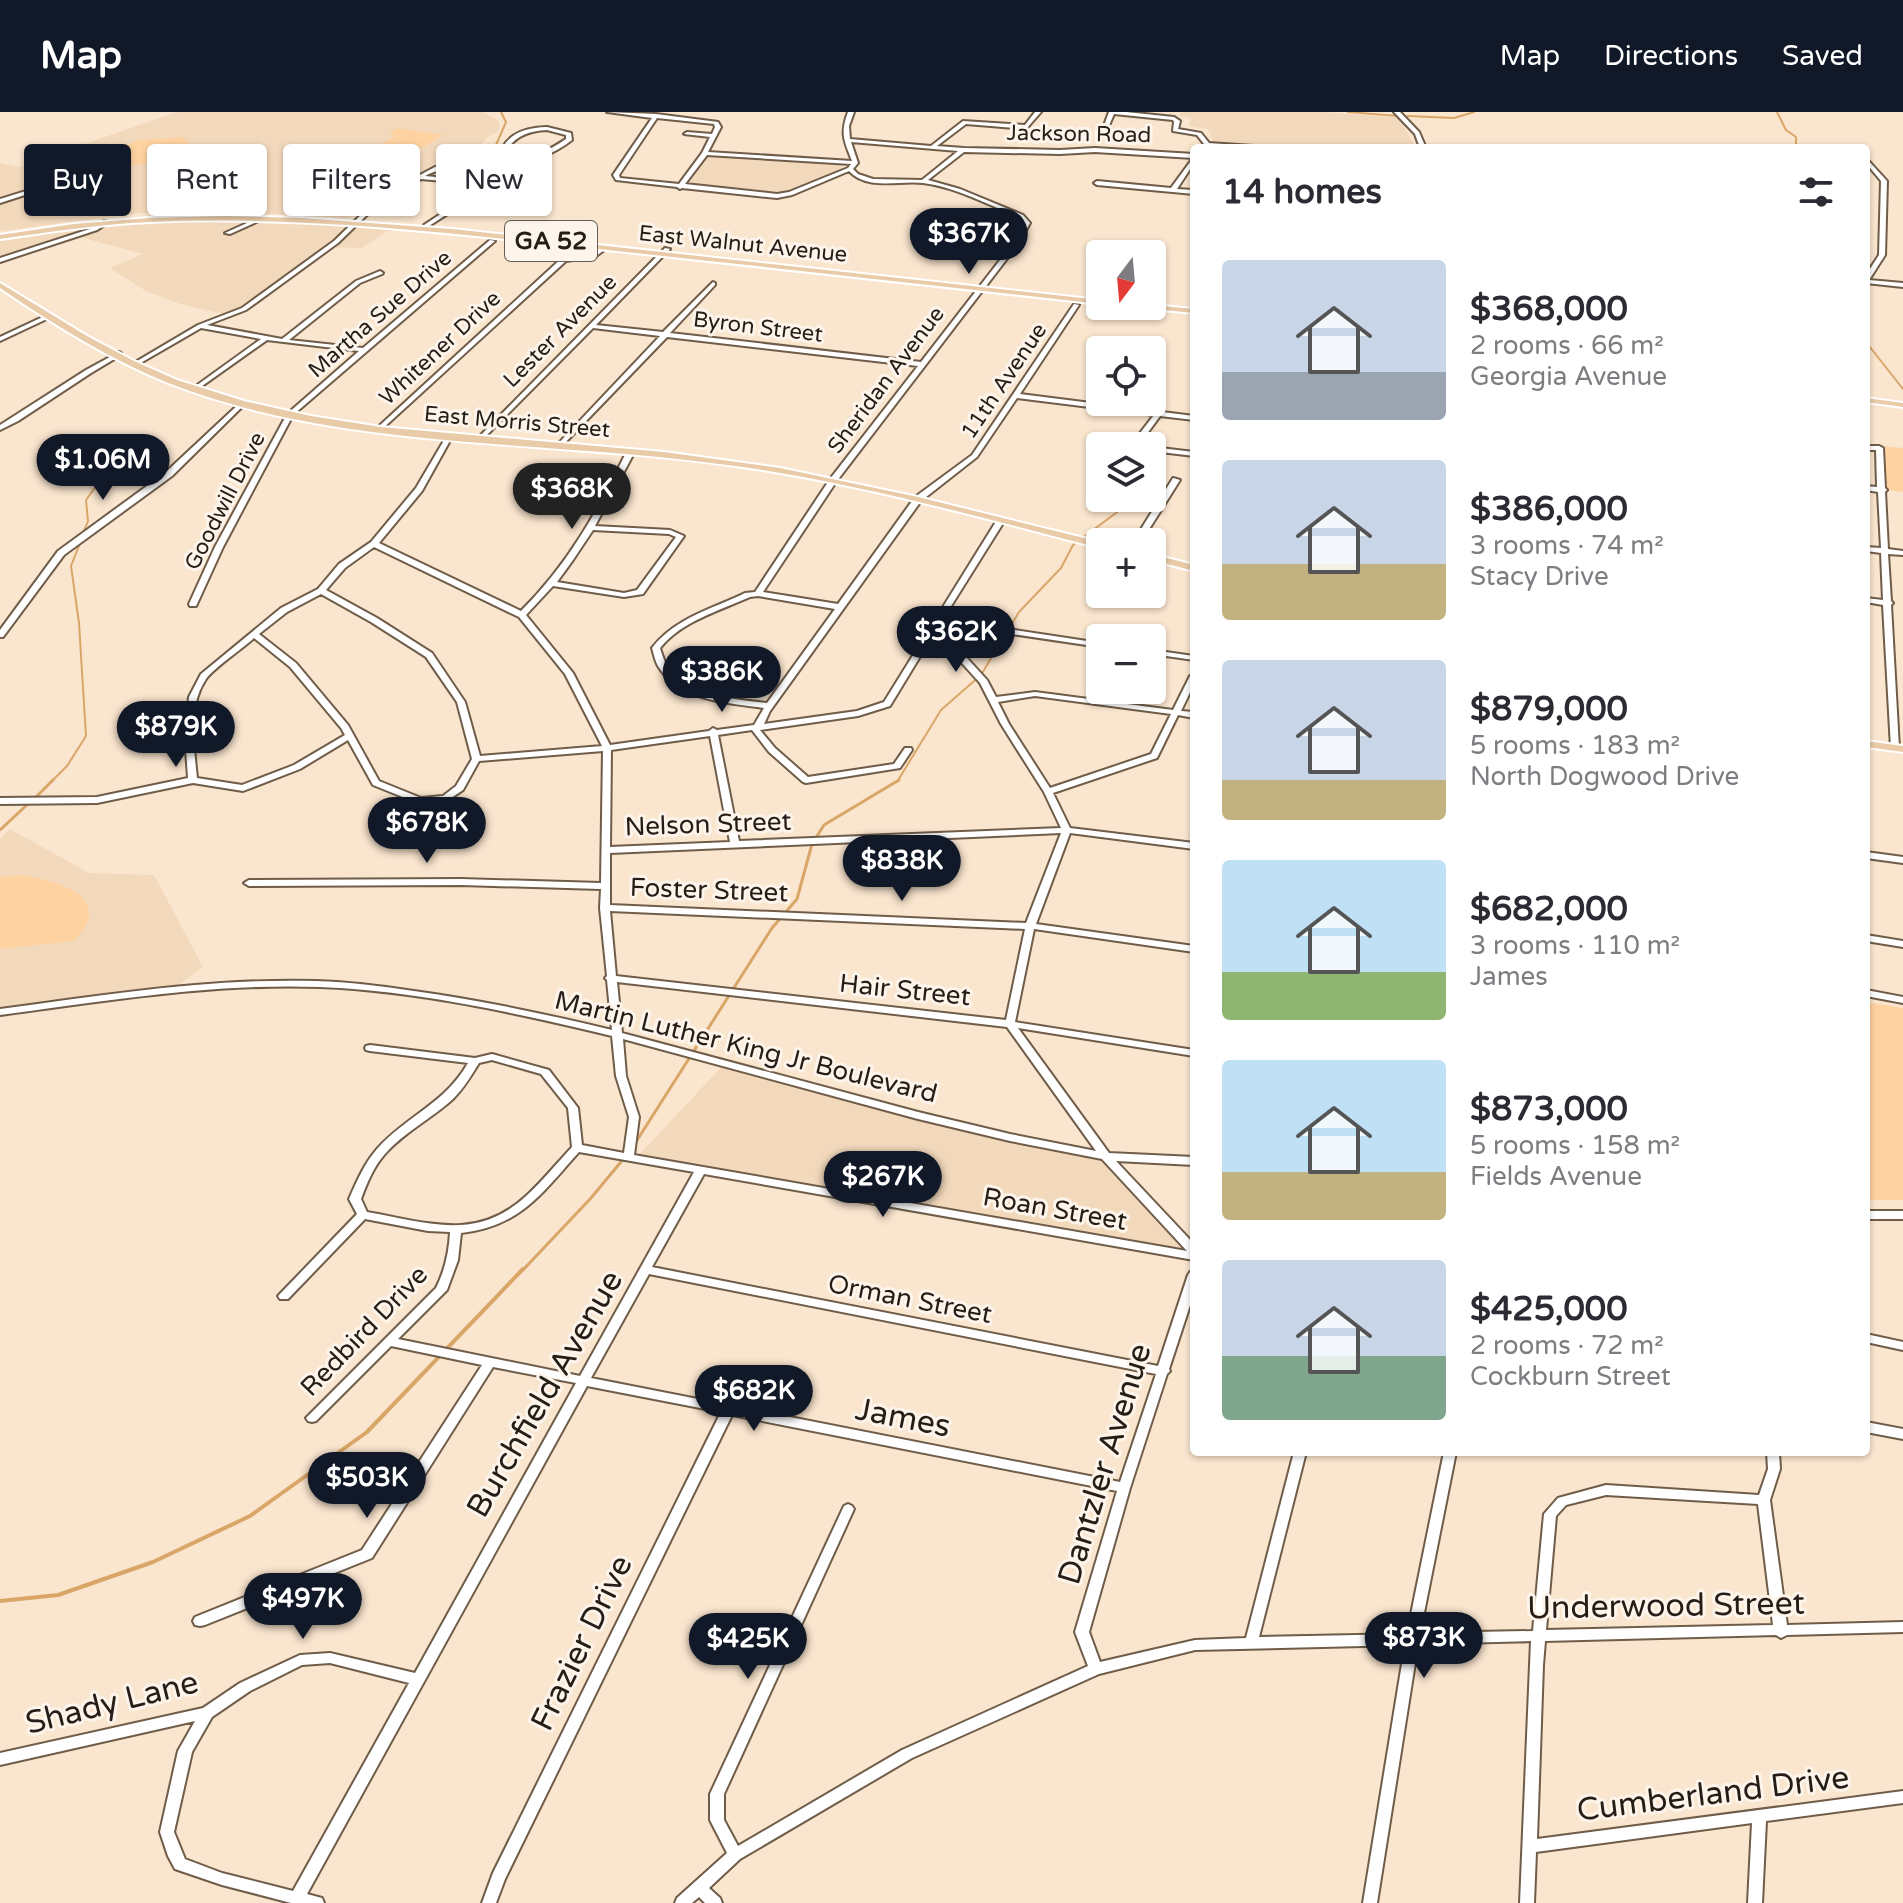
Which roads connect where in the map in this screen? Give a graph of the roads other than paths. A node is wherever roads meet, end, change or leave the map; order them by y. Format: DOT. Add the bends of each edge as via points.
graph roads {
  1 [pos="610,112"];
  2 [pos="851,112"];
  3 [pos="1038,112"];
  4 [pos="1112,112"];
  5 [pos="1397,112"];
  6 [pos="1143,114"];
  7 [pos="656,116"];
  8 [pos="1104,130"];
  9 [pos="687,134"];
  10 [pos="713,136"];
  11 [pos="846,140"];
  12 [pos="1204,144"];
  13 [pos="1421,144"];
  14 [pos="931,148"];
  15 [pos="964,150"];
  16 [pos="705,153"];
  17 [pos="1190,158"];
  18 [pos="1190,164"];
  19 [pos="499,165"];
  20 [pos="1870,165"];
  21 [pos="852,166"];
  22 [pos="436,170"];
  23 [pos="423,178"];
  24 [pos="420,180"];
  25 [pos="924,181"];
  26 [pos="680,187"];
  27 [pos="1091,190"];
  28 [pos="1173,190"];
  29 [pos="1190,192"];
  30 [pos="24,193"];
  31 [pos="0,201"];
  32 [pos="147,216"];
  33 [pos="231,216"];
  34 [pos="363,216"];
  35 [pos="368,216"];
  36 [pos="106,222"];
  37 [pos="242,223"];
  38 [pos="357,223"];
  39 [pos="81,225"];
  40 [pos="427,225"];
  41 [pos="90,230"];
  42 [pos="228,233"];
  43 [pos="0,235"];
  44 [pos="492,241"];
  45 [pos="605,247"];
  46 [pos="665,251"];
  47 [pos="0,260"];
  48 [pos="380,273"];
  49 [pos="1870,274"];
  50 [pos="1870,281"];
  51 [pos="713,284"];
  52 [pos="0,285"];
  53 [pos="1903,285"];
  54 [pos="981,286"];
  55 [pos="1086,297"];
  56 [pos="1076,305"];
  57 [pos="1166,305"];
  58 [pos="1166,308"];
  59 [pos="1190,309"];
  60 [pos="1190,310"];
  61 [pos="49,316"];
  62 [pos="200,326"];
  63 [pos="591,326"];
  64 [pos="665,334"];
  65 [pos="0,339"];
  66 [pos="265,339"];
  67 [pos="283,341"];
  68 [pos="366,350"];
  69 [pos="119,354"];
  70 [pos="135,364"];
  71 [pos="920,364"];
  72 [pos="195,389"];
  73 [pos="1016,396"];
  74 [pos="1870,398"];
  75 [pos="1903,402"];
  76 [pos="243,403"];
  77 [pos="1086,405"];
  78 [pos="290,414"];
  79 [pos="1166,415"];
  80 [pos="1190,418"];
  81 [pos="0,428"];
  82 [pos="379,429"];
  83 [pos="449,437"];
  84 [pos="479,440"];
  85 [pos="558,447"];
  86 [pos="1870,448"];
  87 [pos="1166,451"];
  88 [pos="630,453"];
  89 [pos="1190,454"];
  90 [pos="1176,480"];
  91 [pos="833,481"];
  92 [pos="1870,488"];
  93 [pos="1883,490"];
  94 [pos="918,499"];
  95 [pos="1001,520"];
  96 [pos="592,528"];
  97 [pos="1146,528"];
  98 [pos="1086,541"];
  99 [pos="374,544"];
  100 [pos="1870,549"];
  101 [pos="1885,551"];
  102 [pos="1903,553"];
  103 [pos="1166,561"];
  104 [pos="1190,567"];
  105 [pos="554,584"];
  106 [pos="321,591"];
  107 [pos="758,594"];
  108 [pos="1870,601"];
  109 [pos="1889,603"];
  110 [pos="193,604"];
  111 [pos="840,607"];
  112 [pos="522,615"];
  113 [pos="938,621"];
  114 [pos="0,635"];
  115 [pos="255,635"];
  116 [pos="1086,643"];
  117 [pos="1166,654"];
  118 [pos="1190,657"];
  119 [pos="1190,684"];
  120 [pos="994,700"];
  121 [pos="770,706"];
  122 [pos="1175,712"];
  123 [pos="1190,714"];
  124 [pos="756,730"];
  125 [pos="713,731"];
  126 [pos="349,736"];
  127 [pos="1870,744"];
  128 [pos="607,748"];
  129 [pos="1899,748"];
  130 [pos="908,750"];
  131 [pos="476,759"];
  132 [pos="193,780"];
  133 [pos="1048,792"];
  134 [pos="0,801"];
  135 [pos="1067,830"];
  136 [pos="735,845"];
  137 [pos="1190,845"];
  138 [pos="606,850"];
  139 [pos="1870,856"];
  140 [pos="1903,860"];
  141 [pos="249,883"];
  142 [pos="604,886"];
  143 [pos="605,908"];
  144 [pos="1030,926"];
  145 [pos="1870,939"];
  146 [pos="1903,944"];
  147 [pos="1190,948"];
  148 [pos="610,978"];
  149 [pos="1870,994"];
  150 [pos="1903,1000"];
  151 [pos="0,1012"];
  152 [pos="1010,1024"];
  153 [pos="615,1032"];
  154 [pos="370,1048"];
  155 [pos="1190,1052"];
  156 [pos="475,1061"];
  157 [pos="577,1148"];
  158 [pos="629,1155"];
  159 [pos="1105,1156"];
  160 [pos="1190,1161"];
  161 [pos="701,1169"];
  162 [pos="363,1215"];
  163 [pos="1870,1215"];
  164 [pos="1903,1215"];
  165 [pos="456,1228"];
  166 [pos="1190,1250"];
  167 [pos="1190,1253"];
  168 [pos="648,1270"];
  169 [pos="1190,1288"];
  170 [pos="284,1296"];
  171 [pos="1870,1339"];
  172 [pos="390,1342"];
  173 [pos="1903,1346"];
  174 [pos="489,1364"];
  175 [pos="1164,1371"];
  176 [pos="584,1380"];
  177 [pos="729,1409"];
  178 [pos="312,1418"];
  179 [pos="1870,1428"];
  180 [pos="1903,1434"];
  181 [pos="1299,1456"];
  182 [pos="1449,1456"];
  183 [pos="1773,1456"];
  184 [pos="1124,1488"];
  185 [pos="1764,1500"];
  186 [pos="848,1509"];
  187 [pos="200,1621"];
  188 [pos="1903,1627"];
  189 [pos="1781,1633"];
  190 [pos="1539,1636"];
  191 [pos="1412,1641"];
  192 [pos="1251,1643"];
  193 [pos="1096,1669"];
  194 [pos="416,1679"];
  195 [pos="207,1713"];
  196 [pos="0,1759"];
  197 [pos="1903,1797"];
  198 [pos="1759,1817"];
  199 [pos="1531,1846"];
  200 [pos="735,1855"];
  201 [pos="700,1888"];
  202 [pos="297,1898"];
  203 [pos="317,1903"];
  204 [pos="489,1903"];
  205 [pos="682,1903"];
  206 [pos="715,1903"];
  207 [pos="1370,1903"];
  208 [pos="1527,1903"];
  209 [pos="1755,1903"];
  1 -- 7 [label="street"];
  2 -- 11 [label="street"];
  3 -- 14 [label="street" via="1026,127 965,122"];
  4 -- 6 [label="street"];
  4 -- 8 [label="street"];
  5 -- 13 [label="street"];
  6 -- 12 [label="street, Jackson Road" via="1177,121 1175,130 1199,134"];
  7 -- 10 [label="street" via="716,123"];
  7 -- 26 [label="street" via="616,177"];
  9 -- 10 [label="street"];
  10 -- 16 [label="street"];
  11 -- 14 [label="street, Jackson Road"];
  11 -- 21 [label="street"];
  14 -- 15 [label="street, Jackson Road"];
  15 -- 17 [label="street, Jackson Road" via="1095,150"];
  15 -- 25 [label="street"];
  16 -- 21 [label="street, Sheridan Avenue"];
  16 -- 26 [label="street"];
  18 -- 28 [label="street"];
  19 -- 19 [label="street" via="505,145 520,132 545,129 569,134 569,140 542,158"];
  20 -- 49 [label="street" via="1884,181 1882,255"];
  21 -- 25 [label="street, Sheridan Avenue" via="858,178"];
  21 -- 26 [label="street" via="783,195"];
  22 -- 23 [label="street"];
  23 -- 24 [label="street"];
  23 -- 40 [label="street" via="466,181 472,191"];
  25 -- 54 [label="street, Sheridan Avenue" via="1021,216 1027,223"];
  27 -- 28 [label="street" via="1098,181"];
  28 -- 29 [label="street"];
  30 -- 31 [label="street"];
  32 -- 43 [label="main road, East Walnut Avenue / GA 52" via="84,220"];
  33 -- 38 [label="main road, East Walnut Avenue / GA 52"];
  34 -- 38 [label="street"];
  35 -- 38 [label="street"];
  36 -- 37 [label="main road, East Walnut Avenue / GA 52"];
  36 -- 39 [label="main road, East Walnut Avenue / GA 52"];
  36 -- 41 [label="street"];
  37 -- 38 [label="main road, East Walnut Avenue / GA 52"];
  37 -- 42 [label="street"];
  38 -- 40 [label="main road, East Walnut Avenue / GA 52"];
  38 -- 45 [label="main road, East Walnut Avenue / GA 52"];
  38 -- 62 [label="street" via="241,311"];
  39 -- 41 [label="street"];
  39 -- 43 [label="main road, East Walnut Avenue / GA 52"];
  40 -- 46 [label="main road, East Walnut Avenue / GA 52"];
  41 -- 47 [label="street"];
  44 -- 68 [label="street, Martha Sue Drive"];
  45 -- 46 [label="main road, East Walnut Avenue / GA 52"];
  45 -- 82 [label="street, Whitener Drive" via="593,256 564,259"];
  46 -- 54 [label="main road, East Walnut Avenue / GA 52"];
  46 -- 63 [label="street, Lester Avenue"];
  48 -- 67 [label="street" via="358,282"];
  50 -- 53 [label="street"];
  51 -- 64 [label="street"];
  52 -- 61 [label="main road, East Morris Street"];
  54 -- 55 [label="main road, East Walnut Avenue / GA 52"];
  54 -- 71 [label="street, Sheridan Avenue"];
  56 -- 73 [label="street, 11th Avenue"];
  57 -- 59 [label="main road"];
  58 -- 60 [label="main road"];
  61 -- 65 [label="street"];
  61 -- 69 [label="main road, East Morris Street"];
  62 -- 66 [label="street"];
  62 -- 70 [label="street"];
  63 -- 64 [label="street, Byron Street"];
  63 -- 84 [label="street, Lester Avenue"];
  64 -- 71 [label="street, Byron Street"];
  64 -- 85 [label="street"];
  66 -- 67 [label="street"];
  66 -- 72 [label="street"];
  67 -- 68 [label="street"];
  68 -- 78 [label="street, Martha Sue Drive"];
  69 -- 70 [label="main road, East Morris Street"];
  69 -- 81 [label="street"];
  70 -- 72 [label="main road, East Morris Street"];
  71 -- 91 [label="street, Sheridan Avenue"];
  72 -- 76 [label="main road, East Morris Street"];
  73 -- 77 [label="street"];
  73 -- 94 [label="street, 11th Avenue" via="975,456"];
  74 -- 75 [label="main road"];
  76 -- 78 [label="main road, East Morris Street"];
  76 -- 114 [label="street" via="169,474 61,553"];
  78 -- 82 [label="main road, East Morris Street"];
  78 -- 110 [label="street, Goodwill Drive"];
  79 -- 80 [label="street"];
  82 -- 83 [label="main road, East Morris Street"];
  83 -- 84 [label="main road, East Morris Street"];
  83 -- 99 [label="street" via="419,489"];
  84 -- 85 [label="main road, East Morris Street"];
  85 -- 88 [label="main road, East Morris Street"];
  86 -- 93 [label="street" via="1879,448"];
  87 -- 89 [label="street"];
  88 -- 91 [label="main road, East Morris Street" via="735,463"];
  88 -- 96 [label="street"];
  90 -- 97 [label="street"];
  91 -- 94 [label="main road, East Morris Street"];
  91 -- 107 [label="street, Sheridan Avenue"];
  92 -- 93 [label="street"];
  93 -- 101 [label="street"];
  94 -- 95 [label="main road, East Morris Street"];
  94 -- 111 [label="street, 11th Avenue"];
  95 -- 98 [label="main road, East Morris Street"];
  95 -- 113 [label="street"];
  96 -- 105 [label="street"];
  96 -- 105 [label="street" via="680,536 640,592 624,595"];
  99 -- 106 [label="street" via="342,566"];
  99 -- 112 [label="street"];
  100 -- 101 [label="street"];
  101 -- 102 [label="street"];
  101 -- 109 [label="street"];
  103 -- 104 [label="main road"];
  105 -- 112 [label="street"];
  106 -- 115 [label="street" via="284,610"];
  106 -- 131 [label="street" via="429,655 461,702"];
  107 -- 111 [label="street"];
  107 -- 121 [label="street" via="682,626 664,638 656,653 678,685"];
  108 -- 109 [label="street"];
  109 -- 129 [label="street"];
  111 -- 121 [label="street, 11th Avenue"];
  112 -- 128 [label="street" via="569,673"];
  113 -- 116 [label="street"];
  113 -- 120 [label="street"];
  113 -- 124 [label="street" via="887,704"];
  115 -- 126 [label="street" via="293,665"];
  115 -- 132 [label="street" via="204,676 193,697"];
  117 -- 118 [label="street"];
  119 -- 122 [label="street"];
  120 -- 122 [label="street" via="1035,694"];
  120 -- 133 [label="street"];
  121 -- 124 [label="street, 11th Avenue"];
  122 -- 123 [label="street"];
  122 -- 133 [label="street" via="1154,756"];
  124 -- 125 [label="street"];
  124 -- 130 [label="street" via="806,780 897,766"];
  125 -- 128 [label="street"];
  125 -- 136 [label="street"];
  126 -- 131 [label="street" via="376,783 420,801 445,798 460,788"];
  126 -- 132 [label="street" via="297,767 243,788"];
  127 -- 129 [label="main road"];
  128 -- 131 [label="street"];
  128 -- 138 [label="street"];
  132 -- 134 [label="street" via="97,800"];
  133 -- 135 [label="street"];
  135 -- 136 [label="street, Nelson Street"];
  135 -- 137 [label="street, Nelson Street"];
  135 -- 144 [label="street"];
  136 -- 138 [label="street, Nelson Street"];
  138 -- 142 [label="street"];
  139 -- 140 [label="street"];
  141 -- 142 [label="street"];
  142 -- 143 [label="street"];
  143 -- 144 [label="street, Foster Street"];
  143 -- 148 [label="street"];
  144 -- 147 [label="street, Foster Street"];
  144 -- 152 [label="street"];
  145 -- 146 [label="street"];
  148 -- 152 [label="street, Hair Street"];
  148 -- 153 [label="street"];
  149 -- 150 [label="street"];
  151 -- 153 [label="street, Martin Luther King Jr Boulevard" via="209,986 331,984"];
  152 -- 155 [label="street, Hair Street"];
  152 -- 159 [label="street"];
  153 -- 158 [label="street" via="634,1117"];
  153 -- 159 [label="street, Martin Luther King Jr Boulevard" via="847,1097"];
  154 -- 156 [label="street"];
  156 -- 157 [label="street" via="492,1057 545,1072 573,1108"];
  156 -- 162 [label="street" via="467,1080 378,1151 355,1199"];
  157 -- 158 [label="street, Roan Street"];
  157 -- 165 [label="street" via="531,1198 493,1223"];
  158 -- 161 [label="street, Roan Street"];
  159 -- 160 [label="street, Martin Luther King Jr Boulevard"];
  159 -- 166 [label="street"];
  161 -- 167 [label="street, Roan Street"];
  161 -- 168 [label="street, Burchfield Avenue"];
  162 -- 165 [label="street"];
  162 -- 170 [label="street"];
  163 -- 164 [label="street"];
  165 -- 172 [label="street, Redbird Drive" via="456,1251 441,1290"];
  168 -- 175 [label="street, Orman Street"];
  168 -- 176 [label="street, Burchfield Avenue"];
  169 -- 175 [label="street, Dantzler Avenue"];
  171 -- 173 [label="street"];
  172 -- 174 [label="street, James"];
  172 -- 178 [label="street, Redbird Drive"];
  174 -- 176 [label="street, James"];
  174 -- 187 [label="street" via="367,1554"];
  175 -- 184 [label="street, Dantzler Avenue"];
  176 -- 177 [label="street, James"];
  176 -- 194 [label="street, Burchfield Avenue"];
  177 -- 184 [label="street, James"];
  177 -- 204 [label="street, Frazier Drive"];
  179 -- 180 [label="street"];
  181 -- 192 [label="street"];
  182 -- 191 [label="street"];
  183 -- 185 [label="street"];
  184 -- 193 [label="street, Dantzler Avenue" via="1082,1632"];
  185 -- 189 [label="street"];
  185 -- 190 [label="street" via="1606,1490 1562,1501 1550,1514"];
  186 -- 200 [label="street" via="717,1794 717,1820"];
  188 -- 189 [label="street, Underwood Street"];
  189 -- 190 [label="street, Underwood Street"];
  190 -- 191 [label="street, Underwood Street"];
  190 -- 199 [label="street"];
  191 -- 192 [label="street, Underwood Street"];
  191 -- 207 [label="street"];
  192 -- 193 [label="street, Underwood Street" via="1195,1645"];
  193 -- 200 [label="street, Underwood Street" via="907,1754"];
  194 -- 195 [label="street, Shady Lane" via="330,1658 300,1660"];
  194 -- 202 [label="street, Burchfield Avenue"];
  195 -- 196 [label="street, Shady Lane"];
  195 -- 202 [label="street" via="185,1751 176,1788 167,1832 175,1856 180,1864 208,1874"];
  197 -- 198 [label="street, Cumberland Drive"];
  198 -- 199 [label="street, Cumberland Drive"];
  198 -- 209 [label="street"];
  199 -- 208 [label="street"];
  200 -- 201 [label="street, Underwood Street"];
  201 -- 205 [label="street, Underwood Street"];
  201 -- 206 [label="street"];
  202 -- 203 [label="street"];
}
